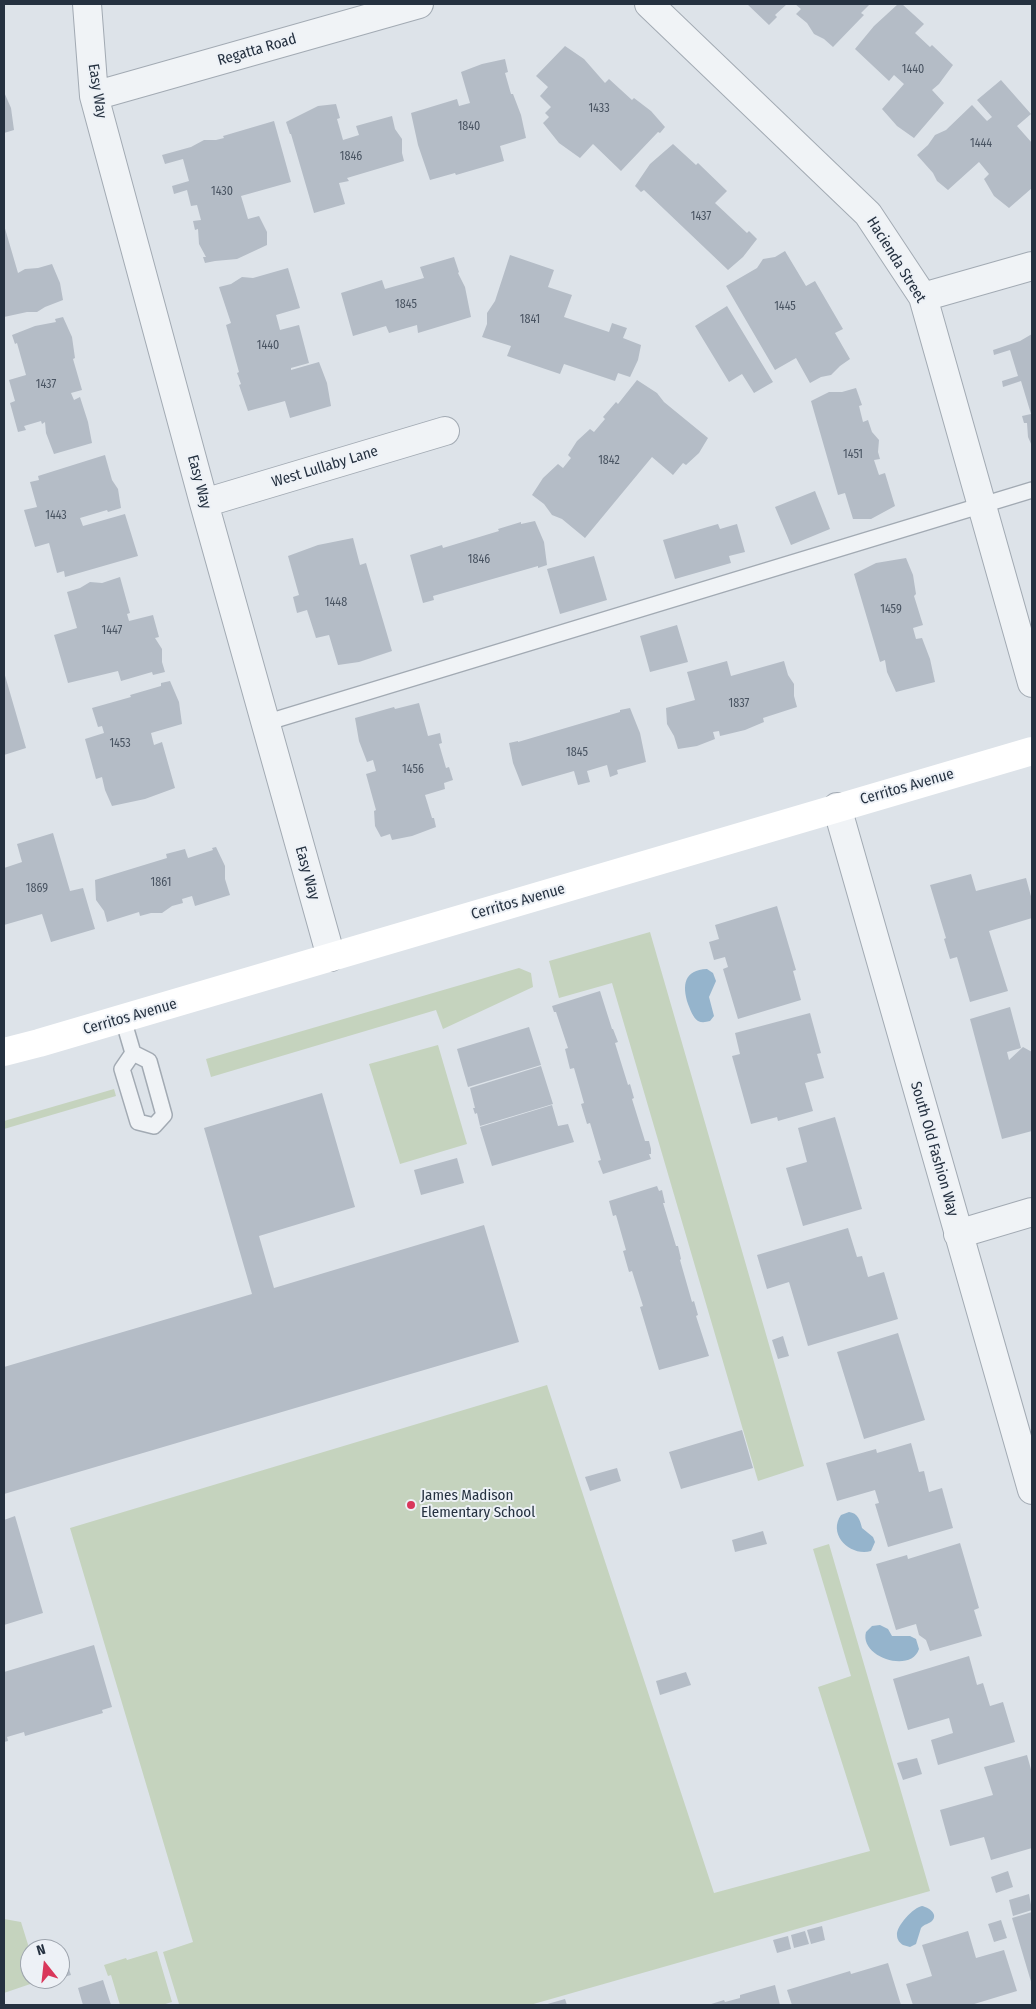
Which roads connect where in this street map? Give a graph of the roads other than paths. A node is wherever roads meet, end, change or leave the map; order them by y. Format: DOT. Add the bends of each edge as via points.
graph roads {
  1 [pos="87,4"];
  2 [pos="419,4"];
  3 [pos="649,4"];
  4 [pos="94,96"];
  5 [pos="1032,266"];
  6 [pos="923,297"];
  7 [pos="445,431"];
  8 [pos="1032,490"];
  9 [pos="204,503"];
  10 [pos="981,504"];
  11 [pos="1032,683"];
  12 [pos="265,723"];
  13 [pos="1032,751"];
  14 [pos="837,807"];
  15 [pos="331,957"];
  16 [pos="123,1019"];
  17 [pos="4,1052"];
  18 [pos="133,1053"];
  19 [pos="1032,1212"];
  20 [pos="958,1234"];
  21 [pos="1032,1490"];
  1 -- 4 [label="street, Easy Way"];
  2 -- 4 [label="street, Regatta Road"];
  3 -- 6 [label="street, Hacienda Street" via="868,214"];
  4 -- 9 [label="street, Easy Way"];
  5 -- 6 [label="street"];
  6 -- 10 [label="street, Hacienda Street"];
  7 -- 9 [label="street, West Lullaby Lane"];
  8 -- 10 [label="lane"];
  9 -- 12 [label="street, Easy Way"];
  10 -- 11 [label="street, Hacienda Street"];
  10 -- 12 [label="lane"];
  12 -- 15 [label="street, Easy Way"];
  13 -- 14 [label="street, Cerritos Avenue"];
  14 -- 15 [label="street, Cerritos Avenue"];
  14 -- 20 [label="street, South Old Fashion Way"];
  15 -- 16 [label="street, Cerritos Avenue"];
  16 -- 17 [label="street, Cerritos Avenue"];
  16 -- 18 [label="lane"];
  18 -- 18 [label="lane" via="122,1069 138,1122 155,1131 164,1115 149,1061"];
  19 -- 20 [label="street"];
  20 -- 21 [label="street, South Old Fashion Way"];
}
